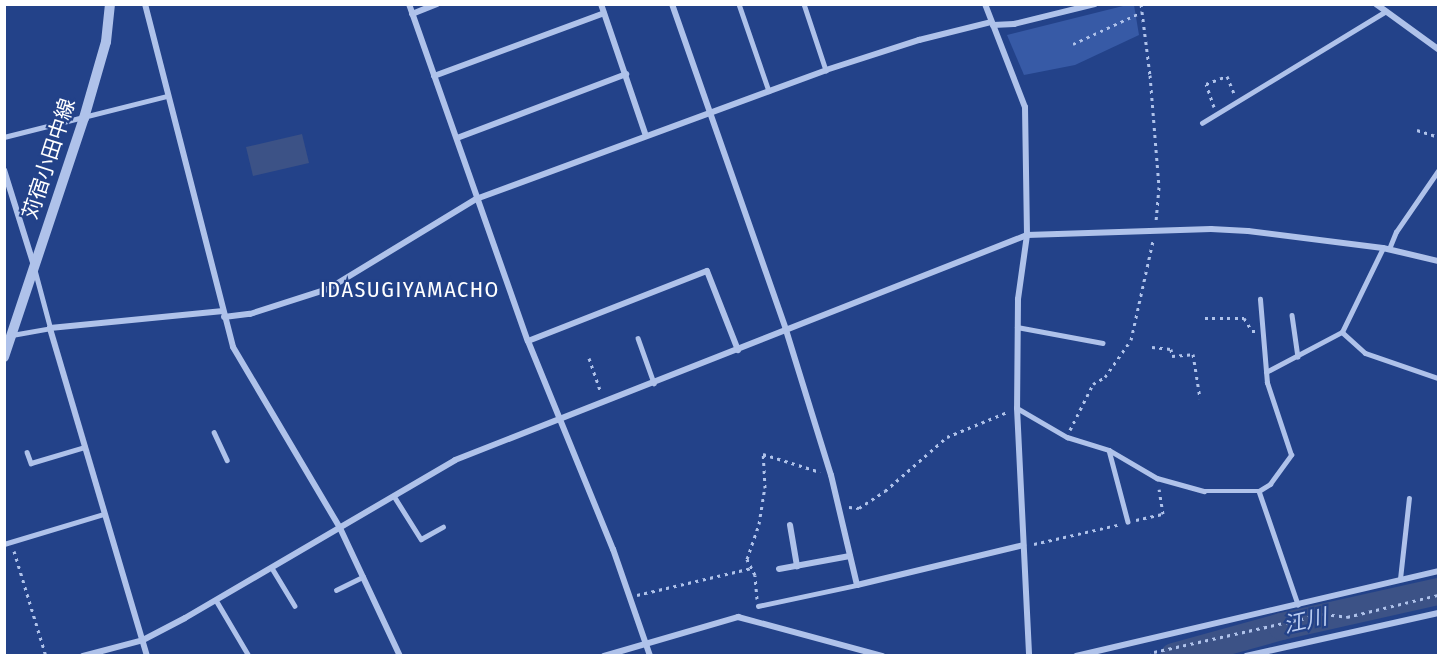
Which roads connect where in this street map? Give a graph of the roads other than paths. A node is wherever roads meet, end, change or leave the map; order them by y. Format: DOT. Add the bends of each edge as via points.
graph roads {
  1 [pos="110,4"];
  2 [pos="145,4"];
  3 [pos="409,4"];
  4 [pos="437,4"];
  5 [pos="601,4"];
  6 [pos="672,4"];
  7 [pos="739,4"];
  8 [pos="804,4"];
  9 [pos="985,4"];
  10 [pos="1095,4"];
  11 [pos="1376,4"];
  12 [pos="1386,11"];
  13 [pos="604,13"];
  14 [pos="412,14"];
  15 [pos="992,23"];
  16 [pos="1438,49"];
  17 [pos="826,69"];
  18 [pos="626,74"];
  19 [pos="434,76"];
  20 [pos="769,91"];
  21 [pos="167,96"];
  22 [pos="711,113"];
  23 [pos="84,118"];
  24 [pos="1202,123"];
  25 [pos="646,136"];
  26 [pos="4,137"];
  27 [pos="457,138"];
  28 [pos="4,170"];
  29 [pos="1438,171"];
  30 [pos="476,199"];
  31 [pos="1028,236"];
  32 [pos="1386,248"];
  33 [pos="1438,261"];
  34 [pos="34,267"];
  35 [pos="1260,299"];
  36 [pos="224,314"];
  37 [pos="1292,315"];
  38 [pos="1017,327"];
  39 [pos="50,328"];
  40 [pos="786,330"];
  41 [pos="1341,332"];
  42 [pos="8,334"];
  43 [pos="638,338"];
  44 [pos="528,341"];
  45 [pos="1103,344"];
  46 [pos="738,350"];
  47 [pos="4,357"];
  48 [pos="1298,357"];
  49 [pos="1266,372"];
  50 [pos="1438,378"];
  51 [pos="654,383"];
  52 [pos="1017,408"];
  53 [pos="562,420"];
  54 [pos="214,432"];
  55 [pos="85,447"];
  56 [pos="1109,450"];
  57 [pos="27,452"];
  58 [pos="226,460"];
  59 [pos="1259,491"];
  60 [pos="394,496"];
  61 [pos="1408,498"];
  62 [pos="104,514"];
  63 [pos="1128,522"];
  64 [pos="790,525"];
  65 [pos="443,527"];
  66 [pos="340,528"];
  67 [pos="4,544"];
  68 [pos="1023,545"];
  69 [pos="850,556"];
  70 [pos="797,566"];
  71 [pos="272,568"];
  72 [pos="779,569"];
  73 [pos="1438,570"];
  74 [pos="363,578"];
  75 [pos="1400,579"];
  76 [pos="857,585"];
  77 [pos="336,590"];
  78 [pos="216,600"];
  79 [pos="1298,604"];
  80 [pos="295,606"];
  81 [pos="758,606"];
  82 [pos="1438,613"];
  83 [pos="143,640"];
  84 [pos="646,643"];
  85 [pos="857,652"];
  86 [pos="83,656"];
  87 [pos="147,656"];
  88 [pos="249,656"];
  89 [pos="400,656"];
  90 [pos="604,656"];
  91 [pos="650,656"];
  92 [pos="883,656"];
  93 [pos="1029,656"];
  94 [pos="1076,656"];
  95 [pos="1246,656"];
  1 -- 23 [label="street, 苅宿小田中線" via="106,42"];
  2 -- 21 [label="street"];
  3 -- 14 [label="street"];
  4 -- 14 [label="street"];
  5 -- 13 [label="street"];
  6 -- 22 [label="street"];
  7 -- 20 [label="lane"];
  8 -- 17 [label="lane"];
  9 -- 15 [label="street"];
  10 -- 15 [label="street" via="1014,24"];
  11 -- 12 [label="street"];
  12 -- 16 [label="street"];
  12 -- 24 [label="lane"];
  13 -- 18 [label="street"];
  13 -- 19 [label="street"];
  14 -- 19 [label="street"];
  15 -- 17 [label="street" via="919,40"];
  15 -- 31 [label="street" via="1025,107"];
  17 -- 20 [label="street"];
  18 -- 25 [label="street"];
  18 -- 27 [label="street"];
  19 -- 27 [label="street"];
  20 -- 22 [label="street"];
  21 -- 23 [label="lane"];
  21 -- 36 [label="street"];
  22 -- 25 [label="street"];
  22 -- 40 [label="street"];
  23 -- 26 [label="lane"];
  23 -- 34 [label="street, 苅宿小田中線"];
  25 -- 30 [label="street"];
  27 -- 30 [label="street"];
  28 -- 34 [label="street"];
  29 -- 32 [label="lane"];
  30 -- 36 [label="street" via="328,289 250,315"];
  30 -- 44 [label="street"];
  31 -- 32 [label="street" via="1248,231"];
  31 -- 38 [label="street"];
  31 -- 40 [label="street"];
  32 -- 33 [label="street"];
  32 -- 41 [label="lane"];
  34 -- 39 [label="lane"];
  34 -- 42 [label="street, 苅宿小田中線"];
  35 -- 49 [label="lane"];
  36 -- 39 [label="street"];
  36 -- 66 [label="street" via="232,346"];
  37 -- 48 [label="lane"];
  38 -- 45 [label="lane"];
  38 -- 52 [label="street"];
  39 -- 42 [label="lane"];
  39 -- 55 [label="street"];
  40 -- 46 [label="street"];
  40 -- 69 [label="street" via="831,475"];
  41 -- 48 [label="lane"];
  41 -- 50 [label="lane" via="1365,353"];
  42 -- 47 [label="street, 苅宿小田中線"];
  43 -- 51 [label="lane"];
  44 -- 46 [label="street" via="707,271"];
  44 -- 53 [label="street"];
  46 -- 51 [label="street"];
  48 -- 49 [label="lane"];
  49 -- 59 [label="lane" via="1291,455 1270,484"];
  51 -- 53 [label="street"];
  52 -- 56 [label="lane" via="1067,437"];
  52 -- 68 [label="street"];
  53 -- 60 [label="street" via="455,460"];
  53 -- 84 [label="street"];
  54 -- 58 [label="lane"];
  55 -- 57 [label="lane" via="31,463"];
  55 -- 62 [label="street"];
  56 -- 59 [label="lane" via="1157,478 1204,491"];
  56 -- 63 [label="lane"];
  59 -- 79 [label="lane"];
  60 -- 65 [label="lane" via="421,539"];
  60 -- 66 [label="street"];
  61 -- 75 [label="lane"];
  62 -- 67 [label="lane"];
  62 -- 83 [label="street"];
  64 -- 70 [label="street"];
  66 -- 71 [label="street"];
  66 -- 74 [label="street"];
  68 -- 76 [label="street"];
  68 -- 93 [label="street"];
  69 -- 70 [label="street"];
  69 -- 76 [label="street"];
  70 -- 72 [label="street"];
  71 -- 78 [label="street"];
  71 -- 80 [label="lane"];
  73 -- 75 [label="street"];
  74 -- 77 [label="lane"];
  74 -- 89 [label="street"];
  75 -- 79 [label="street"];
  76 -- 81 [label="lane"];
  78 -- 83 [label="street"];
  78 -- 88 [label="lane"];
  79 -- 94 [label="street"];
  82 -- 95 [label="street"];
  83 -- 86 [label="street"];
  83 -- 87 [label="street"];
  84 -- 85 [label="street" via="738,617"];
  84 -- 90 [label="street"];
  84 -- 91 [label="street"];
  85 -- 92 [label="street"];
}
